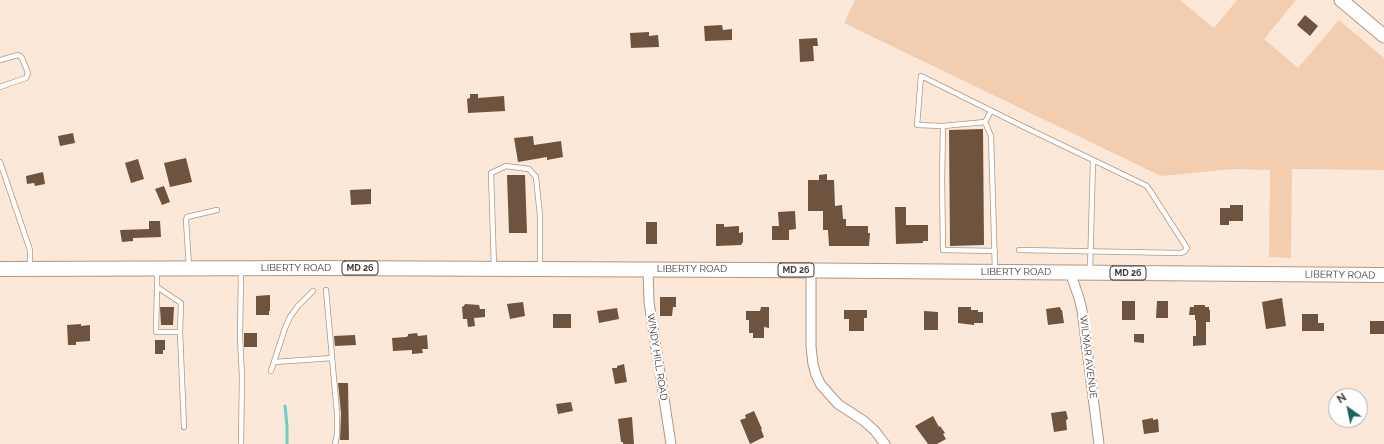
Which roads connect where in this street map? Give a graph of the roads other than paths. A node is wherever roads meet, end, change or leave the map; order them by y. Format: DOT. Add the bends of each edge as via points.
graph roads {
  1 [pos="1341,0"];
  2 [pos="1384,36"];
  3 [pos="0,60"];
  4 [pos="0,87"];
  5 [pos="991,111"];
  6 [pos="985,122"];
  7 [pos="944,126"];
  8 [pos="1093,160"];
  9 [pos="0,162"];
  10 [pos="217,210"];
  11 [pos="1020,250"];
  12 [pos="995,251"];
  13 [pos="1090,252"];
  14 [pos="241,267"];
  15 [pos="157,268"];
  16 [pos="190,268"];
  17 [pos="0,269"];
  18 [pos="30,269"];
  19 [pos="494,269"];
  20 [pos="540,269"];
  21 [pos="648,269"];
  22 [pos="811,270"];
  23 [pos="995,272"];
  24 [pos="1070,272"];
  25 [pos="1090,272"];
  26 [pos="1384,275"];
  27 [pos="157,287"];
  28 [pos="313,290"];
  29 [pos="326,290"];
  30 [pos="180,332"];
  31 [pos="332,358"];
  32 [pos="274,362"];
  33 [pos="271,371"];
  34 [pos="184,427"];
  35 [pos="240,444"];
  36 [pos="335,444"];
  37 [pos="671,444"];
  38 [pos="885,444"];
  39 [pos="1099,444"];
  1 -- 2 [label="street"];
  3 -- 4 [label="lane" via="18,55 22,58 28,73 26,78"];
  5 -- 6 [label="lane"];
  5 -- 7 [label="lane" via="921,76 917,125"];
  5 -- 8 [label="lane"];
  6 -- 7 [label="lane"];
  6 -- 12 [label="lane" via="991,136"];
  7 -- 12 [label="lane" via="943,250"];
  8 -- 13 [label="lane"];
  8 -- 13 [label="lane" via="1148,186 1187,248 1180,253"];
  9 -- 18 [label="lane" via="30,250"];
  10 -- 16 [label="lane" via="188,217 186,220"];
  11 -- 13 [label="lane"];
  12 -- 23 [label="lane"];
  13 -- 25 [label="lane"];
  14 -- 16 [label="main road, LIBERTY ROAD / MD 26"];
  14 -- 19 [label="main road, LIBERTY ROAD / MD 26"];
  14 -- 35 [label="lane"];
  15 -- 16 [label="main road, LIBERTY ROAD / MD 26"];
  15 -- 18 [label="main road, LIBERTY ROAD / MD 26"];
  15 -- 27 [label="lane"];
  17 -- 18 [label="main road, LIBERTY ROAD / MD 26"];
  19 -- 20 [label="main road, LIBERTY ROAD / MD 26"];
  19 -- 20 [label="lane" via="491,174 506,166 529,168 536,177 540,216"];
  20 -- 21 [label="main road, LIBERTY ROAD / MD 26"];
  21 -- 22 [label="main road, LIBERTY ROAD / MD 26"];
  21 -- 37 [label="street, WINDY HILL ROAD" via="649,302"];
  22 -- 23 [label="main road, LIBERTY ROAD / MD 26"];
  22 -- 38 [label="street" via="811,348 816,375 833,400 875,431"];
  23 -- 24 [label="main road, LIBERTY ROAD / MD 26"];
  24 -- 25 [label="main road, LIBERTY ROAD / MD 26"];
  24 -- 39 [label="street, WILMAR AVENUE" via="1082,310"];
  25 -- 26 [label="main road, LIBERTY ROAD / MD 26"];
  27 -- 30 [label="lane" via="181,303"];
  27 -- 30 [label="lane" via="156,332"];
  28 -- 32 [label="lane" via="290,317"];
  29 -- 31 [label="lane"];
  30 -- 34 [label="lane"];
  31 -- 32 [label="lane"];
  31 -- 36 [label="lane" via="337,412"];
  32 -- 33 [label="lane"];
}
